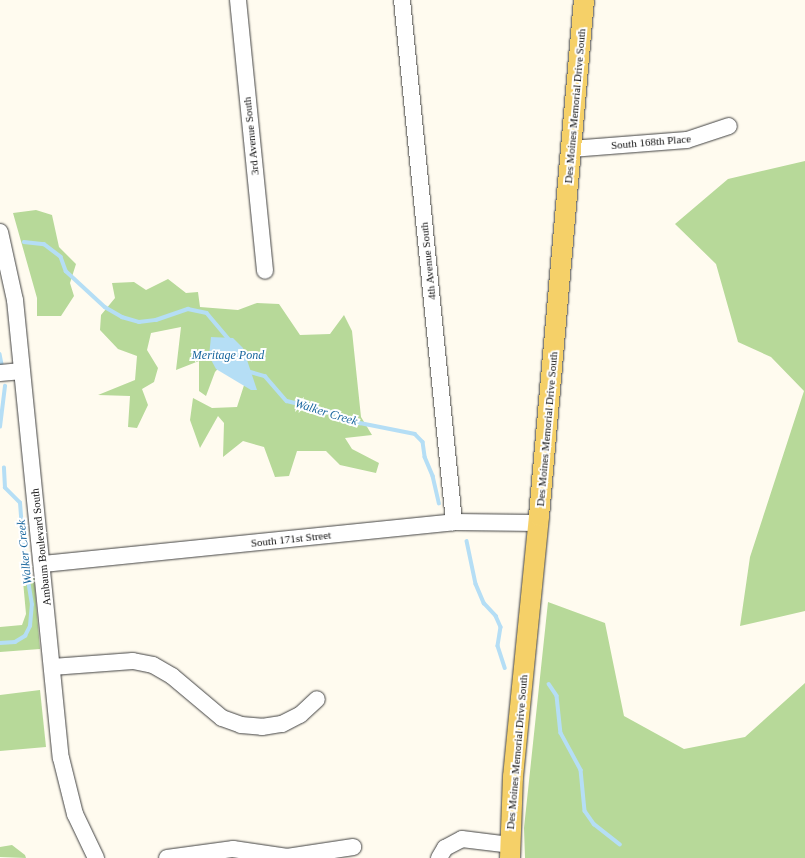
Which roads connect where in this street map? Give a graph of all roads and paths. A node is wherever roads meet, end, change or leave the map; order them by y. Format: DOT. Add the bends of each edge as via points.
graph roads {
  1 [pos="238,0"];
  2 [pos="402,0"];
  3 [pos="584,0"];
  4 [pos="729,126"];
  5 [pos="571,149"];
  6 [pos="0,232"];
  7 [pos="265,271"];
  8 [pos="22,370"];
  9 [pos="0,373"];
  10 [pos="454,522"];
  11 [pos="538,523"];
  12 [pos="44,564"];
  13 [pos="52,668"];
  14 [pos="317,699"];
  15 [pos="353,847"];
  16 [pos="510,852"];
  17 [pos="96,858"];
  18 [pos="168,858"];
  19 [pos="440,858"];
  1 -- 7 [label="street, 3rd Avenue South"];
  2 -- 10 [label="street, 4th Avenue South"];
  3 -- 5 [label="main road, Des Moines Memorial Drive South"];
  4 -- 5 [label="street, South 168th Place" via="687,140"];
  5 -- 11 [label="main road, Des Moines Memorial Drive South"];
  6 -- 8 [label="street, Ambaum Boulevard South" via="12,277"];
  8 -- 9 [label="street"];
  8 -- 12 [label="street, Ambaum Boulevard South"];
  10 -- 11 [label="street, South 171st Street"];
  10 -- 12 [label="street, South 171st Street"];
  11 -- 16 [label="main road, Des Moines Memorial Drive South" via="513,777"];
  12 -- 13 [label="street, Ambaum Boulevard South"];
  13 -- 14 [label="street" via="133,661 153,665 172,676 222,718 241,725 262,727 282,724 300,715"];
  13 -- 17 [label="street, Ambaum Boulevard South" via="66,783 75,814"];
  15 -- 18 [label="street" via="287,857 233,849"];
  16 -- 19 [label="street" via="462,839 445,848"];
}
